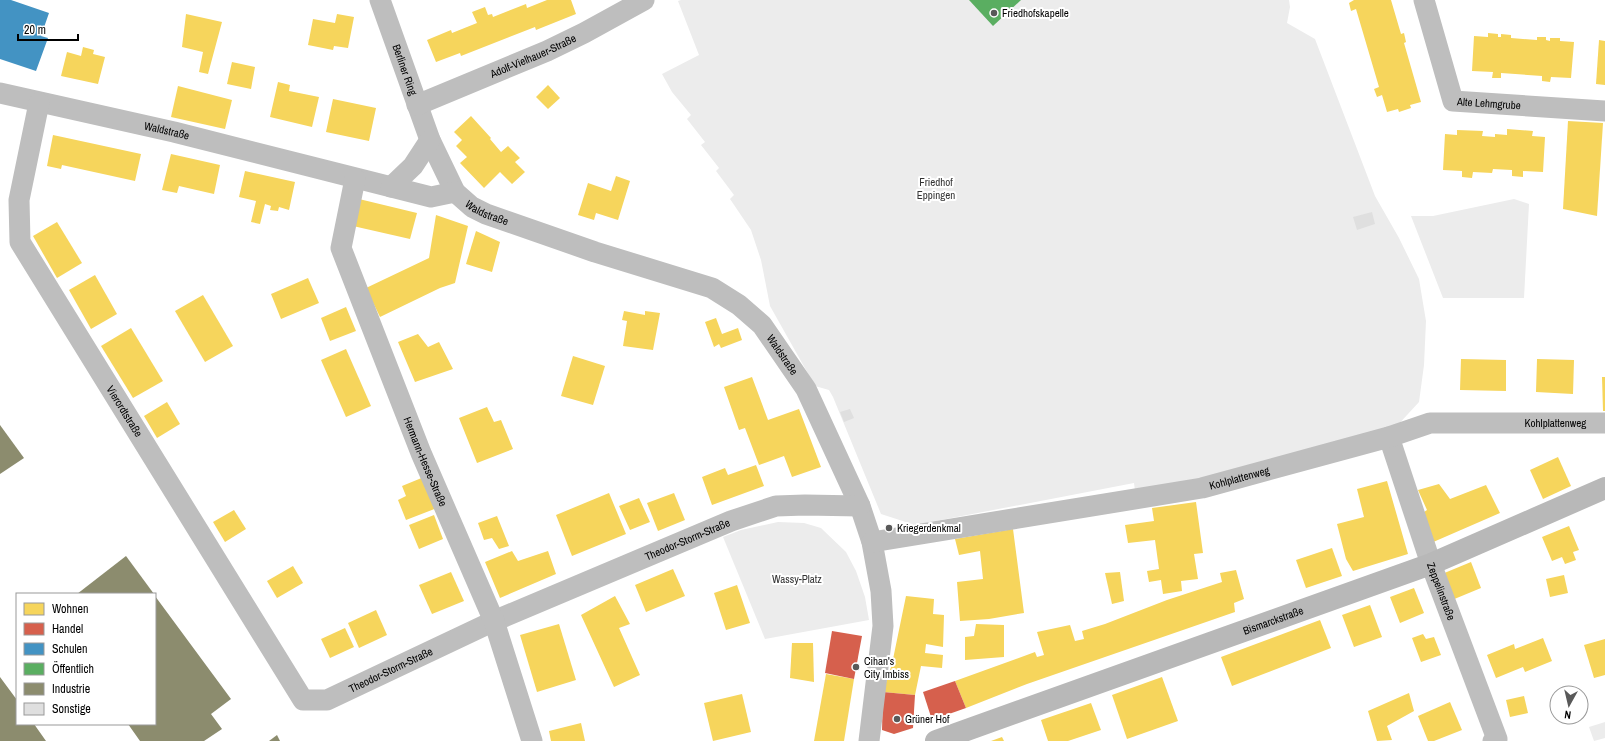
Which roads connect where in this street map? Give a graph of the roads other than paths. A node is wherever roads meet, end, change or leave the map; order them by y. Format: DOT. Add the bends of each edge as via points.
graph roads {
  1 [pos="380,0"];
  2 [pos="644,0"];
  3 [pos="1424,0"];
  4 [pos="0,93"];
  5 [pos="39,103"];
  6 [pos="417,105"];
  7 [pos="1605,112"];
  8 [pos="430,140"];
  9 [pos="355,179"];
  10 [pos="391,187"];
  11 [pos="456,192"];
  12 [pos="1605,423"];
  13 [pos="1390,437"];
  14 [pos="1605,488"];
  15 [pos="860,506"];
  16 [pos="872,542"];
  17 [pos="1431,564"];
  18 [pos="494,621"];
  19 [pos="303,700"];
  20 [pos="532,741"];
  21 [pos="869,741"];
  22 [pos="936,741"];
  23 [pos="1493,741"];
  1 -- 6 [label="street, Berliner Ring"];
  2 -- 6 [label="street, Adolf-Vielhauer-Straße" via="547,51"];
  3 -- 7 [label="street, Alte Lehmgrube" via="1453,101"];
  4 -- 5 [label="street, Waldstraße"];
  5 -- 9 [label="street, Waldstraße" via="174,132"];
  5 -- 19 [label="street, Vierordtstraße" via="19,200 20,242"];
  6 -- 8 [label="street, Berliner Ring"];
  8 -- 10 [label="street" via="413,166"];
  8 -- 11 [label="street, Berliner Ring"];
  9 -- 10 [label="street, Waldstraße"];
  9 -- 18 [label="street, Hermann-Hesse-Straße" via="341,248 421,453"];
  10 -- 11 [label="street, Waldstraße" via="431,197"];
  11 -- 15 [label="street, Waldstraße" via="472,207 486,214 595,252 712,288 739,304 762,325 806,388"];
  12 -- 13 [label="street, Kohlplattenweg" via="1430,423"];
  13 -- 16 [label="street, Kohlplattenweg" via="1202,488"];
  13 -- 17 [label="street, Zeppelinstraße"];
  14 -- 17 [label="street, Bismarckstraße"];
  15 -- 16 [label="street"];
  15 -- 18 [label="street, Theodor-Storm-Straße" via="776,506 731,521"];
  16 -- 21 [label="street" via="881,591 883,626"];
  17 -- 22 [label="street, Bismarckstraße"];
  17 -- 23 [label="street, Zeppelinstraße" via="1497,738"];
  18 -- 19 [label="street, Theodor-Storm-Straße" via="327,700"];
  18 -- 20 [label="street, Hermann-Hesse-Straße"];
}
